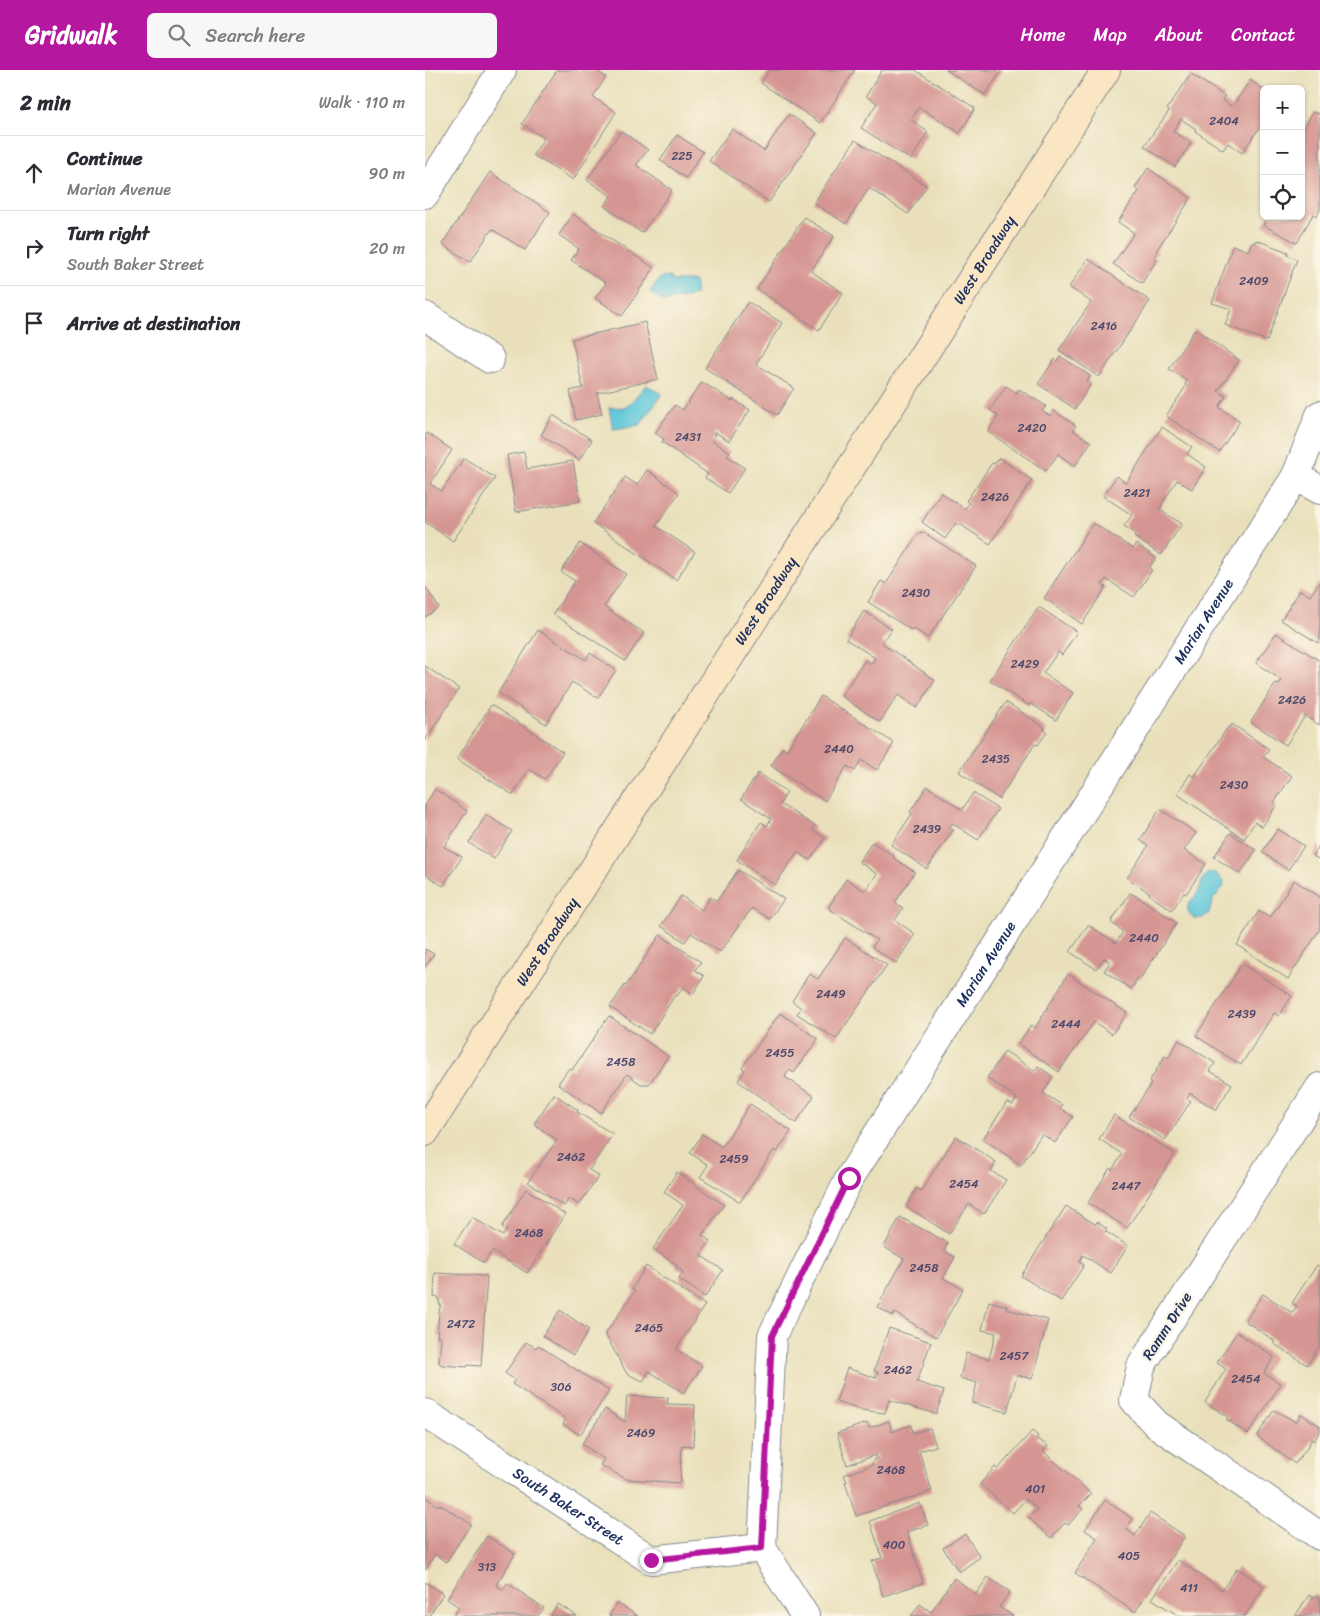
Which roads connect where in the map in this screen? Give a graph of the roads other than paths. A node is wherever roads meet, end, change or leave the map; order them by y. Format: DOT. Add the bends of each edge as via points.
graph roads {
  1 [pos="503,70"];
  2 [pos="1106,70"];
  3 [pos="425,194"];
  4 [pos="425,316"];
  5 [pos="490,359"];
  6 [pos="1320,416"];
  7 [pos="1296,476"];
  8 [pos="1320,490"];
  9 [pos="1320,1087"];
  10 [pos="425,1132"];
  11 [pos="425,1413"];
  12 [pos="1320,1536"];
  13 [pos="762,1548"];
  14 [pos="805,1616"];
  1 -- 3 [label="street"];
  2 -- 10 [label="main road, West Broadway"];
  4 -- 5 [label="street"];
  6 -- 7 [label="street, Marian Avenue"];
  7 -- 8 [label="street"];
  7 -- 13 [label="street, Marian Avenue" via="849,1178 772,1336"];
  9 -- 12 [label="street, Ramm Drive" via="1141,1366 1134,1400 1156,1424"];
  11 -- 13 [label="street, South Baker Street" via="651,1560"];
  13 -- 14 [label="street"];
}
